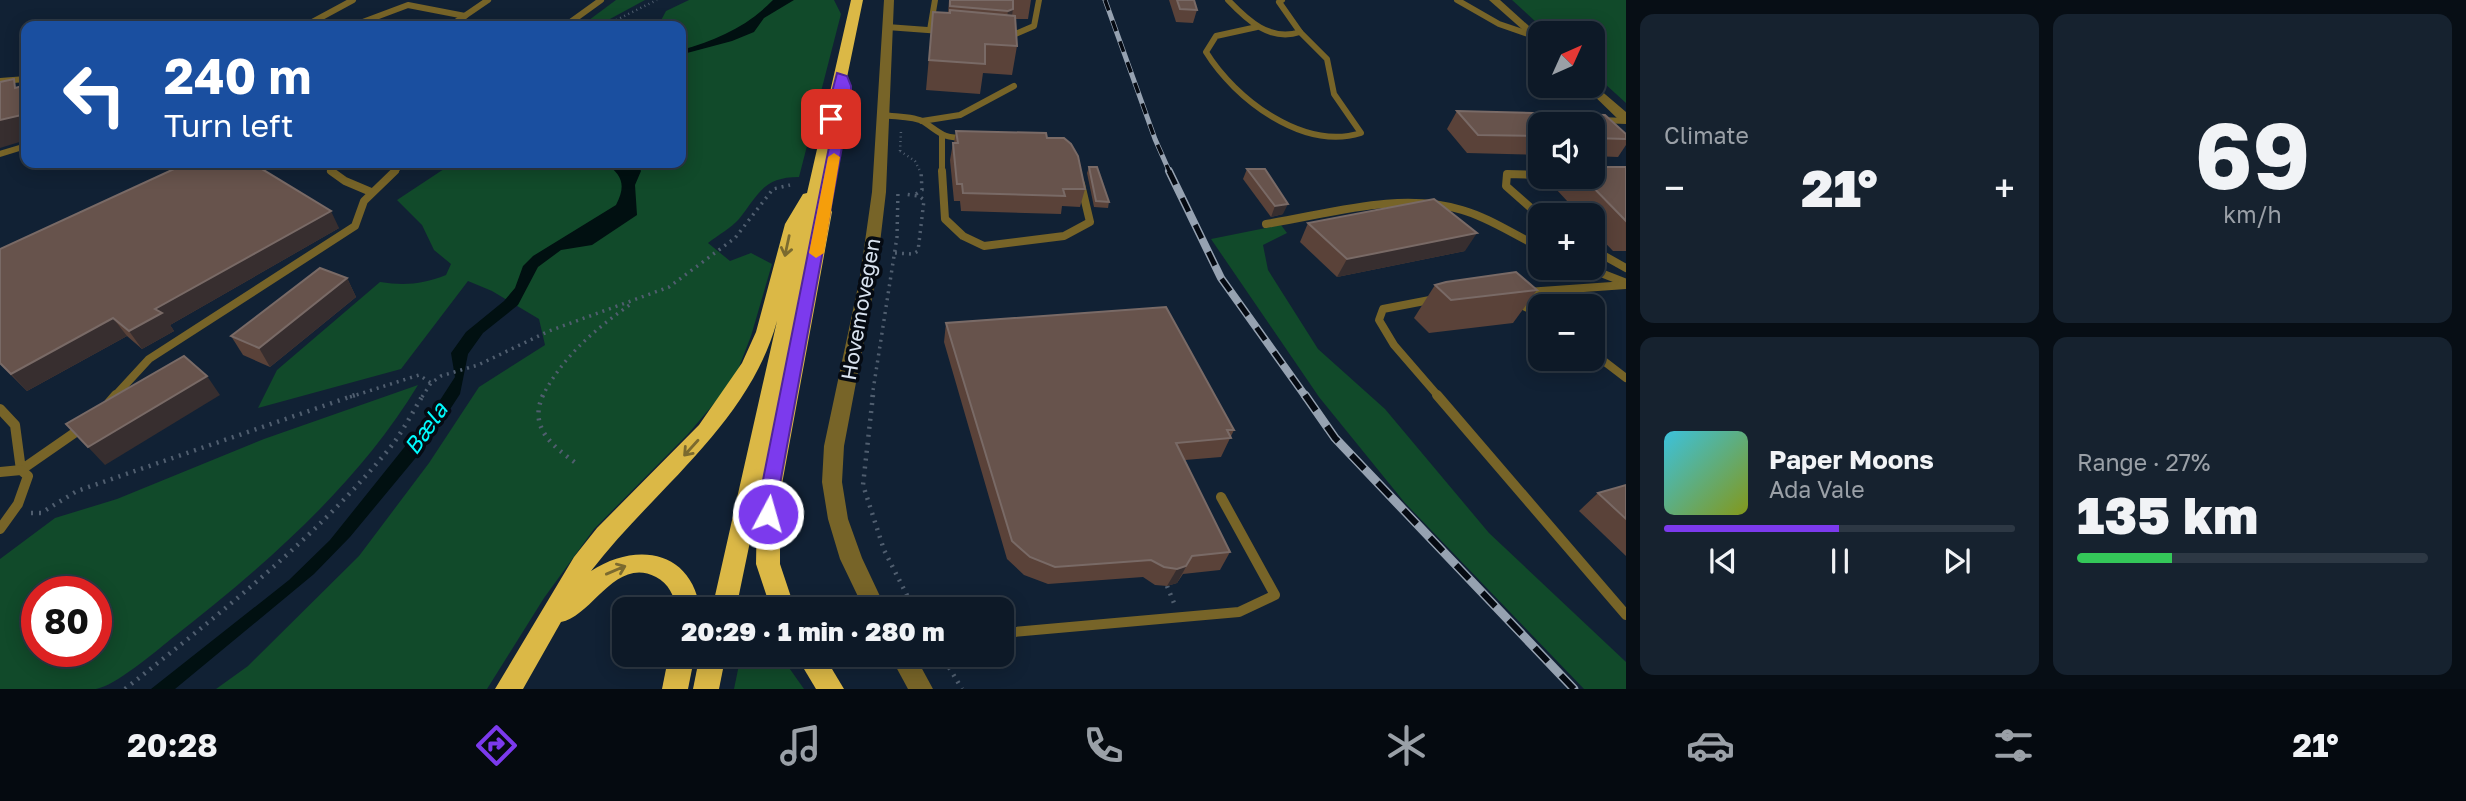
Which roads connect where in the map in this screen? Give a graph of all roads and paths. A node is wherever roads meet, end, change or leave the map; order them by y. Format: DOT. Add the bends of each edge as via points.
graph roads {
  1 [pos="353,0"];
  2 [pos="488,0"];
  3 [pos="601,0"];
  4 [pos="657,0"];
  5 [pos="857,0"];
  6 [pos="889,0"];
  7 [pos="935,0"];
  8 [pos="1039,0"];
  9 [pos="1228,0"];
  10 [pos="1282,0"];
  11 [pos="1457,0"];
  12 [pos="1494,0"];
  13 [pos="465,16"];
  14 [pos="314,21"];
  15 [pos="365,21"];
  16 [pos="458,21"];
  17 [pos="572,21"];
  18 [pos="614,21"];
  19 [pos="887,27"];
  20 [pos="1257,27"];
  21 [pos="930,30"];
  22 [pos="1528,31"];
  23 [pos="943,32"];
  24 [pos="1300,32"];
  25 [pos="1528,35"];
  26 [pos="993,36"];
  27 [pos="1006,38"];
  28 [pos="1021,42"];
  29 [pos="841,76"];
  30 [pos="21,79"];
  31 [pos="0,81"];
  32 [pos="1014,86"];
  33 [pos="1603,98"];
  34 [pos="892,116"];
  35 [pos="1605,120"];
  36 [pos="1626,120"];
  37 [pos="922,121"];
  38 [pos="942,135"];
  39 [pos="971,138"];
  40 [pos="21,148"];
  41 [pos="900,151"];
  42 [pos="0,154"];
  43 [pos="900,160"];
  44 [pos="327,168"];
  45 [pos="397,168"];
  46 [pos="1078,171"];
  47 [pos="1528,175"];
  48 [pos="899,182"];
  49 [pos="790,185"];
  50 [pos="817,185"];
  51 [pos="371,192"];
  52 [pos="904,194"];
  53 [pos="915,195"];
  54 [pos="1528,205"];
  55 [pos="1266,224"];
  56 [pos="1528,241"];
  57 [pos="895,253"];
  58 [pos="1605,256"];
  59 [pos="1626,268"];
  60 [pos="1605,275"];
  61 [pos="1626,284"];
  62 [pos="1520,292"];
  63 [pos="1446,297"];
  64 [pos="1506,298"];
  65 [pos="636,301"];
  66 [pos="1528,308"];
  67 [pos="1605,362"];
  68 [pos="1626,378"];
  69 [pos="431,383"];
  70 [pos="0,409"];
  71 [pos="103,409"];
  72 [pos="94,419"];
  73 [pos="577,464"];
  74 [pos="21,470"];
  75 [pos="0,472"];
  76 [pos="1222,497"];
  77 [pos="13,512"];
  78 [pos="0,529"];
  79 [pos="1167,586"];
  80 [pos="684,597"];
  81 [pos="727,597"];
  82 [pos="779,597"];
  83 [pos="869,597"];
  84 [pos="908,597"];
  85 [pos="1175,605"];
  86 [pos="1626,615"];
  87 [pos="545,629"];
  88 [pos="1014,632"];
  89 [pos="679,667"];
  90 [pos="710,667"];
  91 [pos="817,667"];
  92 [pos="914,667"];
  93 [pos="949,667"];
  94 [pos="125,689"];
  95 [pos="508,689"];
  96 [pos="675,689"];
  97 [pos="706,689"];
  98 [pos="831,689"];
  99 [pos="921,689"];
  100 [pos="962,689"];
  1 -- 14 [label="lane"];
  2 -- 13 [label="lane"];
  3 -- 17 [label="lane"];
  4 -- 18 [label="path"];
  5 -- 29 [label="highway"];
  6 -- 19 [label="street, Hovemovegen"];
  7 -- 21 [label="lane"];
  8 -- 27 [label="lane" via="1034,26"];
  9 -- 20 [label="lane"];
  10 -- 24 [label="lane" via="1279,2"];
  11 -- 25 [label="lane"];
  12 -- 22 [label="street"];
  13 -- 15 [label="lane" via="408,5"];
  13 -- 16 [label="lane"];
  19 -- 21 [label="lane"];
  19 -- 34 [label="street, Hovemovegen"];
  20 -- 24 [label="lane" via="1273,33"];
  20 -- 24 [label="lane" via="1216,36 1206,52 1221,75 1252,103 1290,126 1349,140 1361,133 1334,94 1327,59"];
  21 -- 23 [label="lane"];
  26 -- 27 [label="lane"];
  27 -- 28 [label="lane"];
  29 -- 50 [label="highway"];
  29 -- 82 [label="highway" via="845,98 769,495 768,565"];
  30 -- 31 [label="lane"];
  32 -- 37 [label="lane" via="964,114"];
  33 -- 36 [label="street"];
  34 -- 37 [label="lane"];
  34 -- 41 [label="path"];
  34 -- 83 [label="street, Hovemovegen" via="868,277 834,446 832,482 838,519"];
  35 -- 36 [label="lane"];
  37 -- 38 [label="lane"];
  38 -- 39 [label="lane"];
  38 -- 46 [label="lane" via="945,219 963,236 984,246 1064,236 1090,222"];
  40 -- 42 [label="lane"];
  41 -- 43 [label="path"];
  41 -- 53 [label="path" via="918,165 923,182"];
  44 -- 51 [label="lane"];
  45 -- 51 [label="lane"];
  47 -- 54 [label="lane" via="1507,174 1506,186"];
  48 -- 57 [label="path"];
  49 -- 65 [label="path" via="773,189 745,228 706,261"];
  50 -- 81 [label="highway"];
  50 -- 87 [label="highway, one-way" via="793,224 779,285 751,365 706,431 582,564"];
  51 -- 71 [label="lane" via="355,226 149,359"];
  52 -- 53 [label="path"];
  53 -- 57 [label="path" via="924,203 918,251"];
  55 -- 56 [label="lane" via="1395,202 1421,202 1462,210"];
  57 -- 84 [label="path" via="863,485 884,550"];
  58 -- 59 [label="lane"];
  60 -- 61 [label="lane"];
  61 -- 62 [label="lane"];
  63 -- 86 [label="lane" via="1383,309 1379,320 1394,345"];
  64 -- 66 [label="lane"];
  65 -- 69 [label="path" via="560,327"];
  65 -- 73 [label="path" via="573,348 554,372 537,407 538,424 547,439"];
  67 -- 68 [label="lane"];
  69 -- 77 [label="path" via="419,375 408,377 77,491 41,513"];
  69 -- 94 [label="path" via="390,448 311,531 224,611"];
  70 -- 74 [label="lane" via="15,425"];
  72 -- 74 [label="lane"];
  74 -- 75 [label="lane"];
  74 -- 77 [label="lane" via="28,476 27,485"];
  76 -- 88 [label="lane" via="1275,595 1239,612"];
  77 -- 78 [label="lane"];
  79 -- 85 [label="path"];
  87 -- 80 [label="highway, one-way" via="586,589 628,565 644,564 670,573"];
  87 -- 95 [label="highway"];
  89 -- 96 [label="highway"];
  90 -- 97 [label="highway"];
  91 -- 98 [label="highway"];
  92 -- 99 [label="street"];
  93 -- 100 [label="path"];
}
